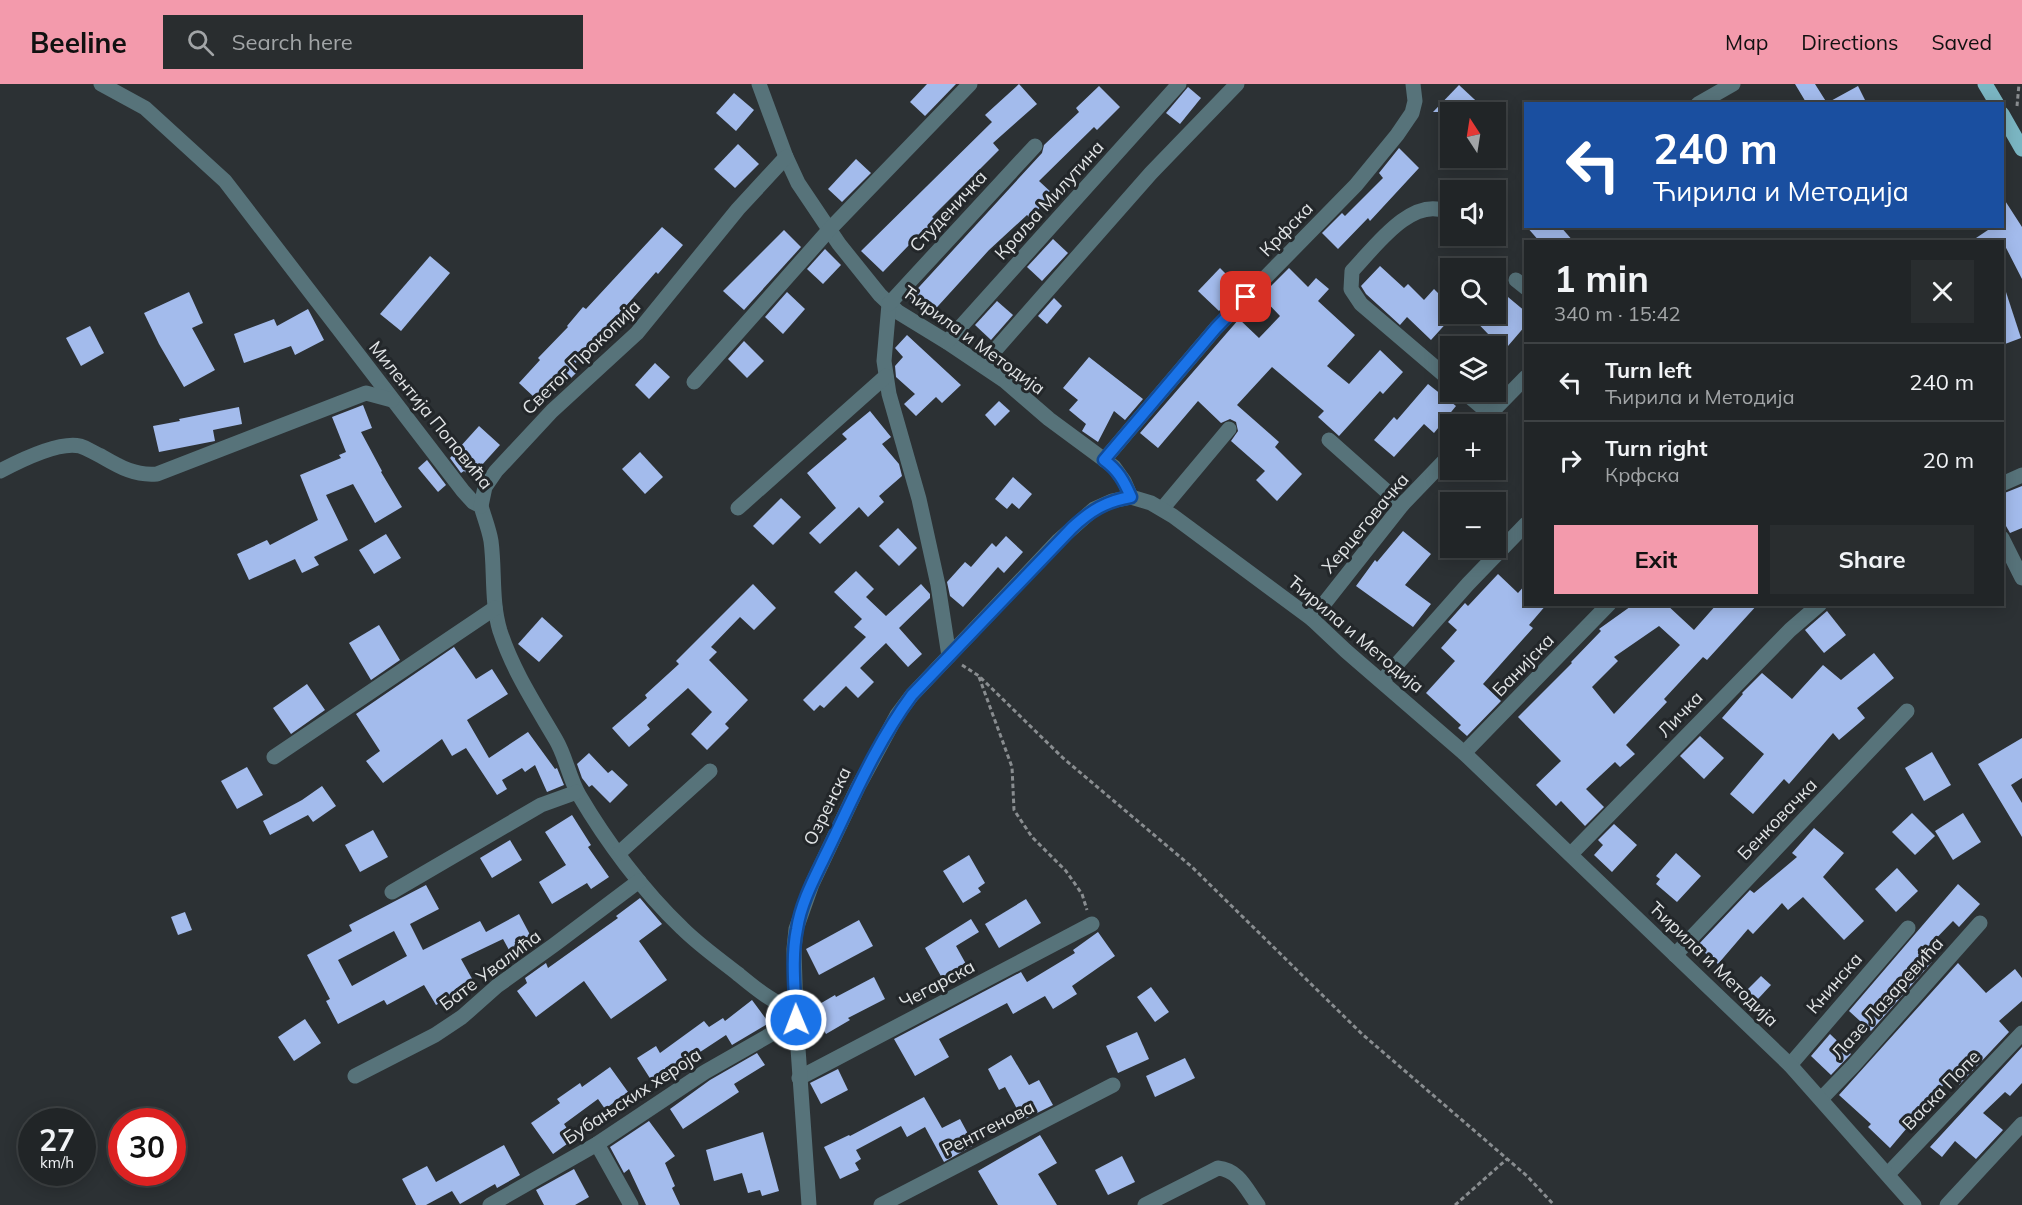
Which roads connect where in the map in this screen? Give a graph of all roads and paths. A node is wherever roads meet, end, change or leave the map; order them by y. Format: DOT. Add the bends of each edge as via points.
graph roads {
  1 [pos="101,84"];
  2 [pos="759,84"];
  3 [pos="970,84"];
  4 [pos="1179,84"];
  5 [pos="1237,84"];
  6 [pos="1413,84"];
  7 [pos="1732,84"];
  8 [pos="1985,84"];
  9 [pos="1701,102"];
  10 [pos="1995,102"];
  11 [pos="2004,118"];
  12 [pos="1035,146"];
  13 [pos="2022,149"];
  14 [pos="786,158"];
  15 [pos="1440,209"];
  16 [pos="829,230"];
  17 [pos="889,304"];
  18 [pos="947,342"];
  19 [pos="982,365"];
  20 [pos="1440,371"];
  21 [pos="886,376"];
  22 [pos="1524,379"];
  23 [pos="694,382"];
  24 [pos="392,400"];
  25 [pos="1472,402"];
  26 [pos="1481,414"];
  27 [pos="1490,414"];
  28 [pos="1229,429"];
  29 [pos="1329,440"];
  30 [pos="1104,460"];
  31 [pos="1440,465"];
  32 [pos="0,471"];
  33 [pos="2022,475"];
  34 [pos="2004,483"];
  35 [pos="1131,497"];
  36 [pos="1402,505"];
  37 [pos="481,506"];
  38 [pos="738,508"];
  39 [pos="1162,509"];
  40 [pos="1524,526"];
  41 [pos="2004,542"];
  42 [pos="2022,578"];
  43 [pos="1607,606"];
  44 [pos="1818,606"];
  45 [pos="495,608"];
  46 [pos="1312,619"];
  47 [pos="949,656"];
  48 [pos="979,676"];
  49 [pos="1382,681"];
  50 [pos="1907,711"];
  51 [pos="1464,753"];
  52 [pos="274,758"];
  53 [pos="710,771"];
  54 [pos="578,792"];
  55 [pos="619,853"];
  56 [pos="1571,854"];
  57 [pos="639,880"];
  58 [pos="392,892"];
  59 [pos="1980,923"];
  60 [pos="1092,924"];
  61 [pos="1908,928"];
  62 [pos="1675,955"];
  63 [pos="796,1015"];
  64 [pos="2022,1032"];
  65 [pos="1790,1065"];
  66 [pos="355,1076"];
  67 [pos="799,1078"];
  68 [pos="1113,1085"];
  69 [pos="1821,1099"];
  70 [pos="2022,1124"];
  71 [pos="597,1144"];
  72 [pos="1507,1159"];
  73 [pos="1888,1173"];
  74 [pos="491,1205"];
  75 [pos="631,1205"];
  76 [pos="809,1205"];
  77 [pos="881,1205"];
  78 [pos="1145,1205"];
  79 [pos="1258,1205"];
  80 [pos="1455,1205"];
  81 [pos="1554,1205"];
  82 [pos="1914,1205"];
  83 [pos="1947,1205"];
  1 -- 24 [label="street, Милентија Поповића" via="145,108 225,181"];
  2 -- 14 [label="street, Ћирила и Методија"];
  3 -- 16 [label="street"];
  4 -- 18 [label="street, Краља Милутина"];
  5 -- 19 [label="street" via="1151,173"];
  6 -- 30 [label="street, Крфска" via="1412,113 1356,185 1216,328"];
  7 -- 9 [label="street"];
  8 -- 10 [label="main road"];
  11 -- 13 [label="main road"];
  12 -- 17 [label="street, Студеничка"];
  14 -- 16 [label="street, Ћирила и Методија"];
  14 -- 37 [label="street, Светог Прокопија" via="738,209 637,333 552,411 496,471 485,487"];
  15 -- 20 [label="street" via="1421,209 1389,231 1352,271 1352,289 1361,304"];
  16 -- 17 [label="street, Ћирила и Методија"];
  16 -- 23 [label="street"];
  17 -- 18 [label="street, Ћирила и Методија"];
  17 -- 21 [label="street"];
  18 -- 19 [label="street, Ћирила и Методија"];
  19 -- 30 [label="street, Ћирила и Методија"];
  21 -- 38 [label="street"];
  21 -- 47 [label="street" via="892,410 923,513"];
  22 -- 27 [label="street"];
  24 -- 32 [label="street" via="366,393 157,474 140,475 73,445 30,457"];
  24 -- 37 [label="street, Милентија Поповића" via="468,497"];
  25 -- 26 [label="street"];
  28 -- 39 [label="street"];
  29 -- 36 [label="street"];
  30 -- 35 [label="street, Ћирила и Методија" via="1114,467"];
  31 -- 36 [label="street, Херцеговачка"];
  33 -- 34 [label="street"];
  35 -- 39 [label="street, Ћирила и Методија"];
  35 -- 47 [label="street, Озренска" via="1104,503 1085,516"];
  36 -- 46 [label="street, Херцеговачка"];
  37 -- 45 [label="street, Милентија Поповића" via="491,542"];
  39 -- 46 [label="street, Ћирила и Методија"];
  40 -- 49 [label="street"];
  41 -- 42 [label="street"];
  43 -- 51 [label="street, Банијска"];
  44 -- 56 [label="street, Личка"];
  45 -- 52 [label="street"];
  45 -- 54 [label="street, Милентија Поповића" via="512,664 560,747"];
  46 -- 49 [label="street, Ћирила и Методија"];
  47 -- 48 [label="path"];
  47 -- 63 [label="street, Озренска" via="897,715 812,884 796,929"];
  48 -- 60 [label="path" via="1012,767 1014,810 1082,894"];
  48 -- 72 [label="path" via="1062,758 1192,867 1362,1034"];
  49 -- 51 [label="street, Ћирила и Методија"];
  50 -- 62 [label="street, Бенковачка"];
  51 -- 56 [label="street, Ћирила и Методија"];
  53 -- 55 [label="street"];
  54 -- 55 [label="street, Милентија Поповића"];
  54 -- 58 [label="street" via="541,805"];
  55 -- 57 [label="street, Милентија Поповића"];
  56 -- 62 [label="street, Ћирила и Методија"];
  57 -- 63 [label="street, Милентија Поповића" via="704,948"];
  57 -- 66 [label="street, Бате Увалића" via="496,986 462,1017"];
  59 -- 69 [label="street, Лазе Лазаревића"];
  60 -- 67 [label="street, Чегарска"];
  61 -- 65 [label="street, Книнска"];
  62 -- 65 [label="street, Ћирила и Методија"];
  63 -- 67 [label="street, Озренска"];
  63 -- 71 [label="street, Бубањских хероја"];
  64 -- 73 [label="street, Васка Попе"];
  65 -- 69 [label="street, Ћирила и Методија"];
  67 -- 76 [label="street, Озренска"];
  68 -- 77 [label="street, Рентгенова"];
  69 -- 73 [label="street, Ћирила и Методија"];
  70 -- 83 [label="street"];
  71 -- 74 [label="street, Бубањских хероја"];
  71 -- 75 [label="street"];
  72 -- 80 [label="path"];
  72 -- 81 [label="path"];
  73 -- 82 [label="street, Ћирила и Методија"];
  78 -- 79 [label="street" via="1218,1168 1229,1169 1238,1177"];
}
